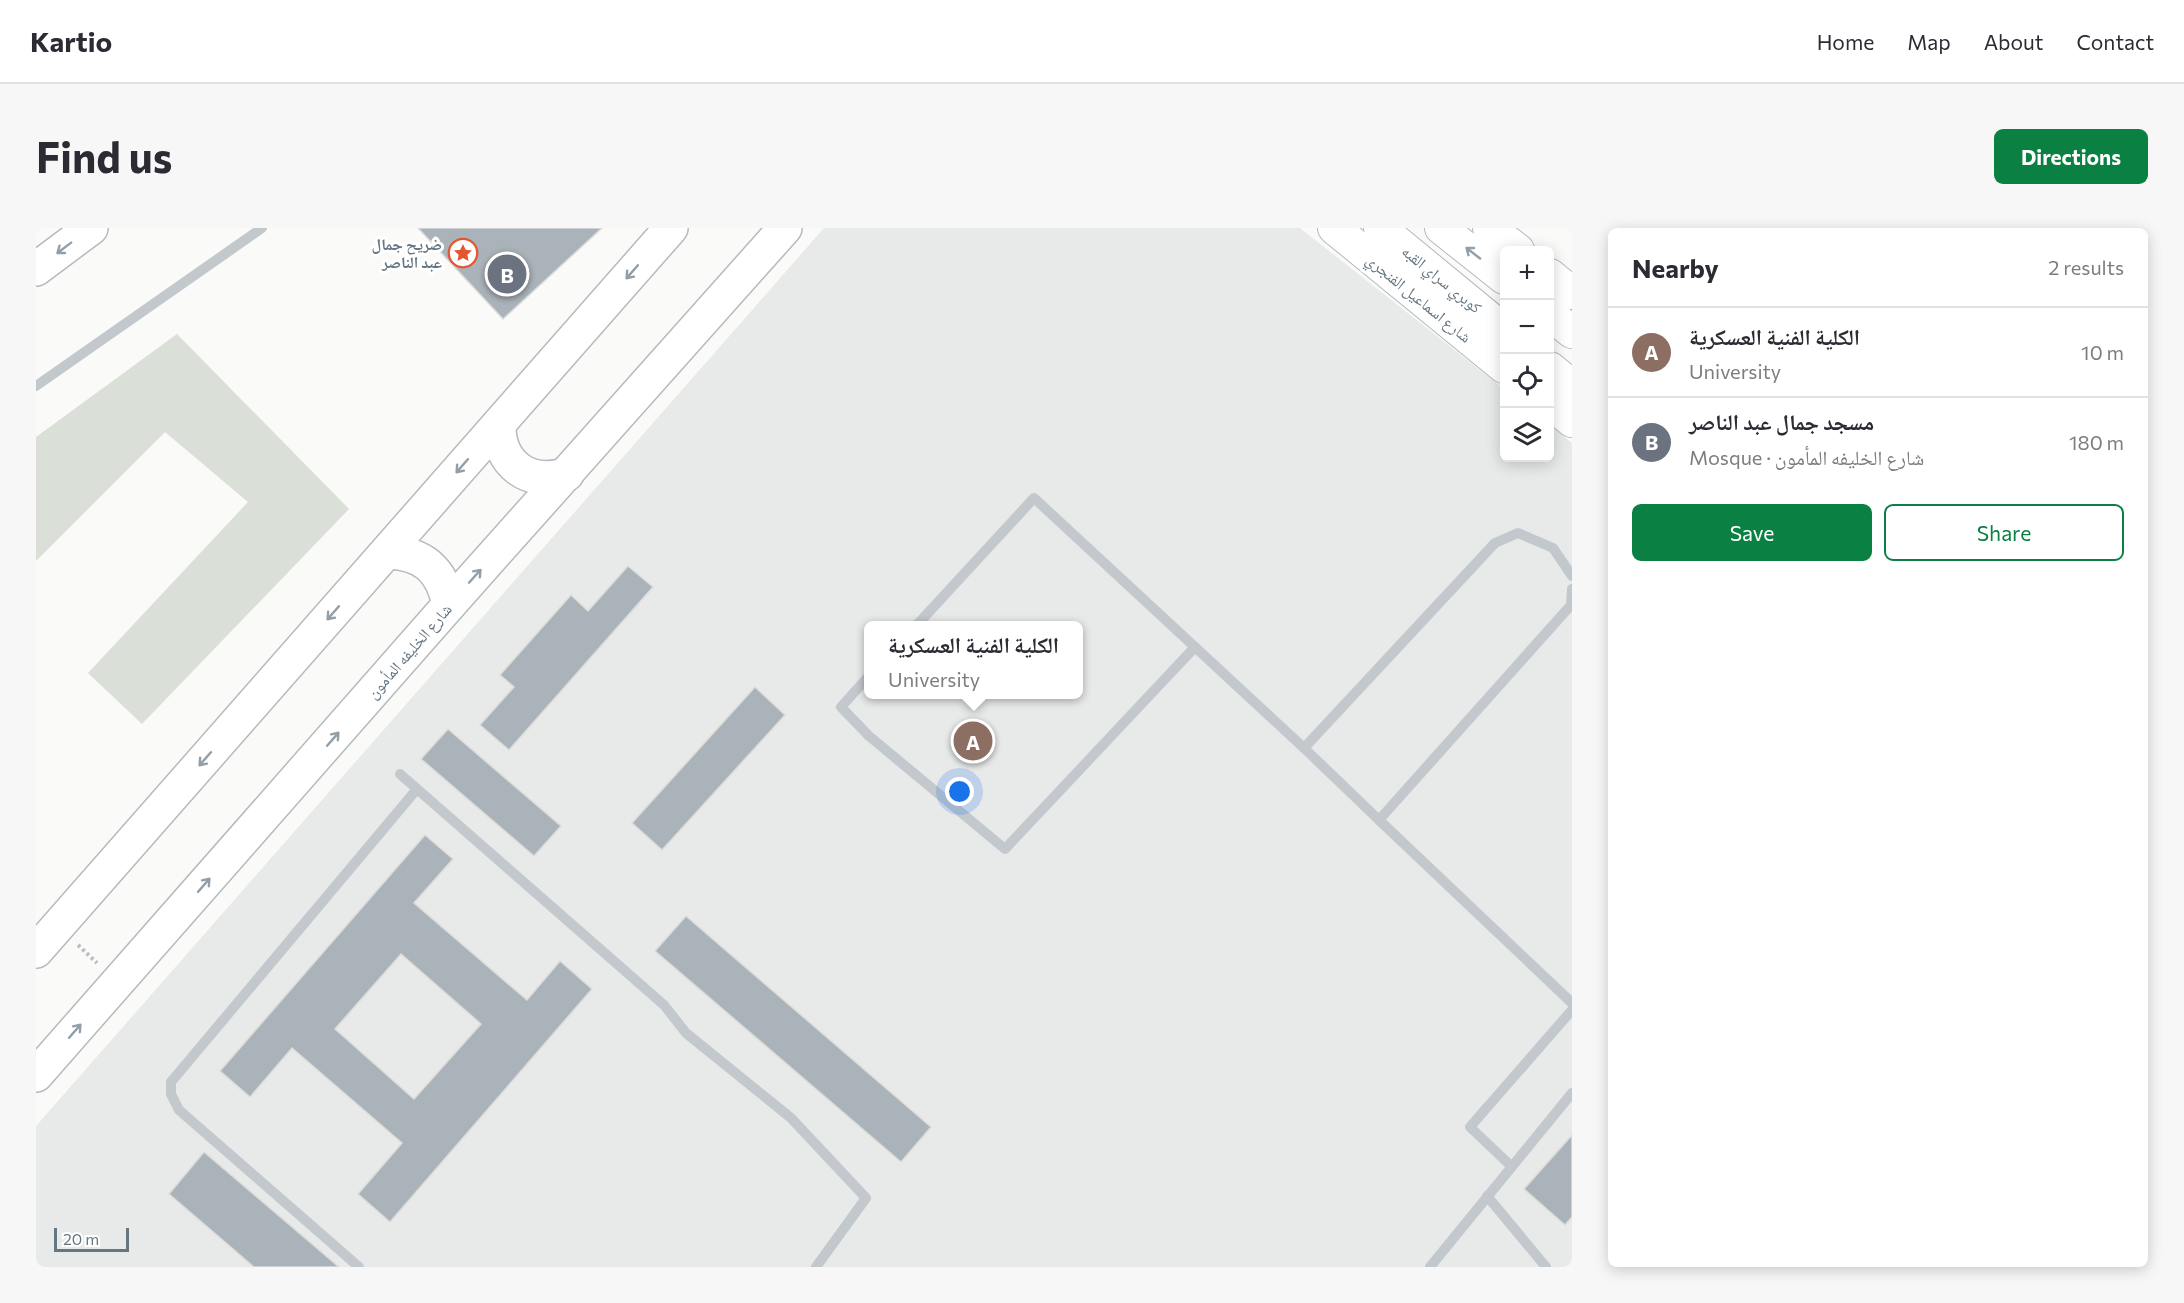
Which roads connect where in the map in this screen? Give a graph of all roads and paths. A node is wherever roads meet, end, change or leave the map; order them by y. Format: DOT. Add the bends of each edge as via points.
graph roads {
  1 [pos="91,228"];
  2 [pos="262,228"];
  3 [pos="671,228"];
  4 [pos="785,228"];
  5 [pos="1334,228"];
  6 [pos="1380,228"];
  7 [pos="1441,228"];
  8 [pos="1489,228"];
  9 [pos="1513,246"];
  10 [pos="36,269"];
  11 [pos="1500,275"];
  12 [pos="1554,278"];
  13 [pos="1572,292"];
  14 [pos="1554,317"];
  15 [pos="1500,327"];
  16 [pos="1572,332"];
  17 [pos="1572,351"];
  18 [pos="1554,361"];
  19 [pos="1500,364"];
  20 [pos="1554,371"];
  21 [pos="36,386"];
  22 [pos="1572,386"];
  23 [pos="1554,406"];
  24 [pos="1572,421"];
  25 [pos="499,424"];
  26 [pos="567,474"];
  27 [pos="387,552"];
  28 [pos="1572,576"];
  29 [pos="1572,589"];
  30 [pos="449,605"];
  31 [pos="921,621"];
  32 [pos="1195,647"];
  33 [pos="864,681"];
  34 [pos="1304,748"];
  35 [pos="400,774"];
  36 [pos="417,789"];
  37 [pos="1379,820"];
  38 [pos="58,926"];
  39 [pos="36,951"];
  40 [pos="118,983"];
  41 [pos="1572,1003"];
  42 [pos="1572,1010"];
  43 [pos="36,1075"];
  44 [pos="1572,1093"];
  45 [pos="1511,1166"];
  46 [pos="1487,1196"];
  47 [pos="359,1267"];
  48 [pos="816,1267"];
  49 [pos="1430,1267"];
  50 [pos="1546,1267"];
  1 -- 10 [label="main road, one-way"];
  2 -- 21 [label="lane"];
  3 -- 25 [label="main road, one-way"];
  4 -- 26 [label="main road, شارع الخليفه المأمون"];
  5 -- 19 [label="main road, شارع اسماعيل الفنجري"];
  6 -- 15 [label="main road, كوبري سراي القبه"];
  11 -- 7 [label="main road, one-way"];
  8 -- 9 [label="main road"];
  12 -- 13 [label="main road"];
  14 -- 16 [label="main road"];
  17 -- 18 [label="main road"];
  20 -- 22 [label="main road"];
  23 -- 24 [label="main road"];
  25 -- 26 [label="main road" via="505,454 518,469 537,477"];
  25 -- 27 [label="main road, one-way"];
  30 -- 26 [label="main road, شارع الخليفه المأمون, one-way"];
  27 -- 30 [label="main road" via="402,552 429,565 447,590"];
  27 -- 38 [label="main road, one-way"];
  28 -- 34 [label="lane" via="1553,548 1518,533 1495,543"];
  29 -- 37 [label="lane" via="1571,605"];
  40 -- 30 [label="main road, شارع الخليفه المأمون, one-way"];
  31 -- 32 [label="lane" via="1034,498"];
  32 -- 33 [label="lane" via="1005,849 869,736 841,707"];
  32 -- 34 [label="lane"];
  34 -- 37 [label="lane"];
  35 -- 36 [label="lane"];
  36 -- 47 [label="lane" via="171,1082 171,1094 179,1110"];
  36 -- 48 [label="lane" via="664,1005 686,1033 791,1118 866,1198"];
  37 -- 41 [label="lane"];
  38 -- 39 [label="main road"];
  38 -- 40 [label="path"];
  43 -- 40 [label="main road, شارع الخليفه المأمون, one-way"];
  42 -- 45 [label="lane" via="1470,1127"];
  44 -- 45 [label="lane"];
  45 -- 46 [label="lane"];
  46 -- 49 [label="lane"];
  46 -- 50 [label="lane"];
}
